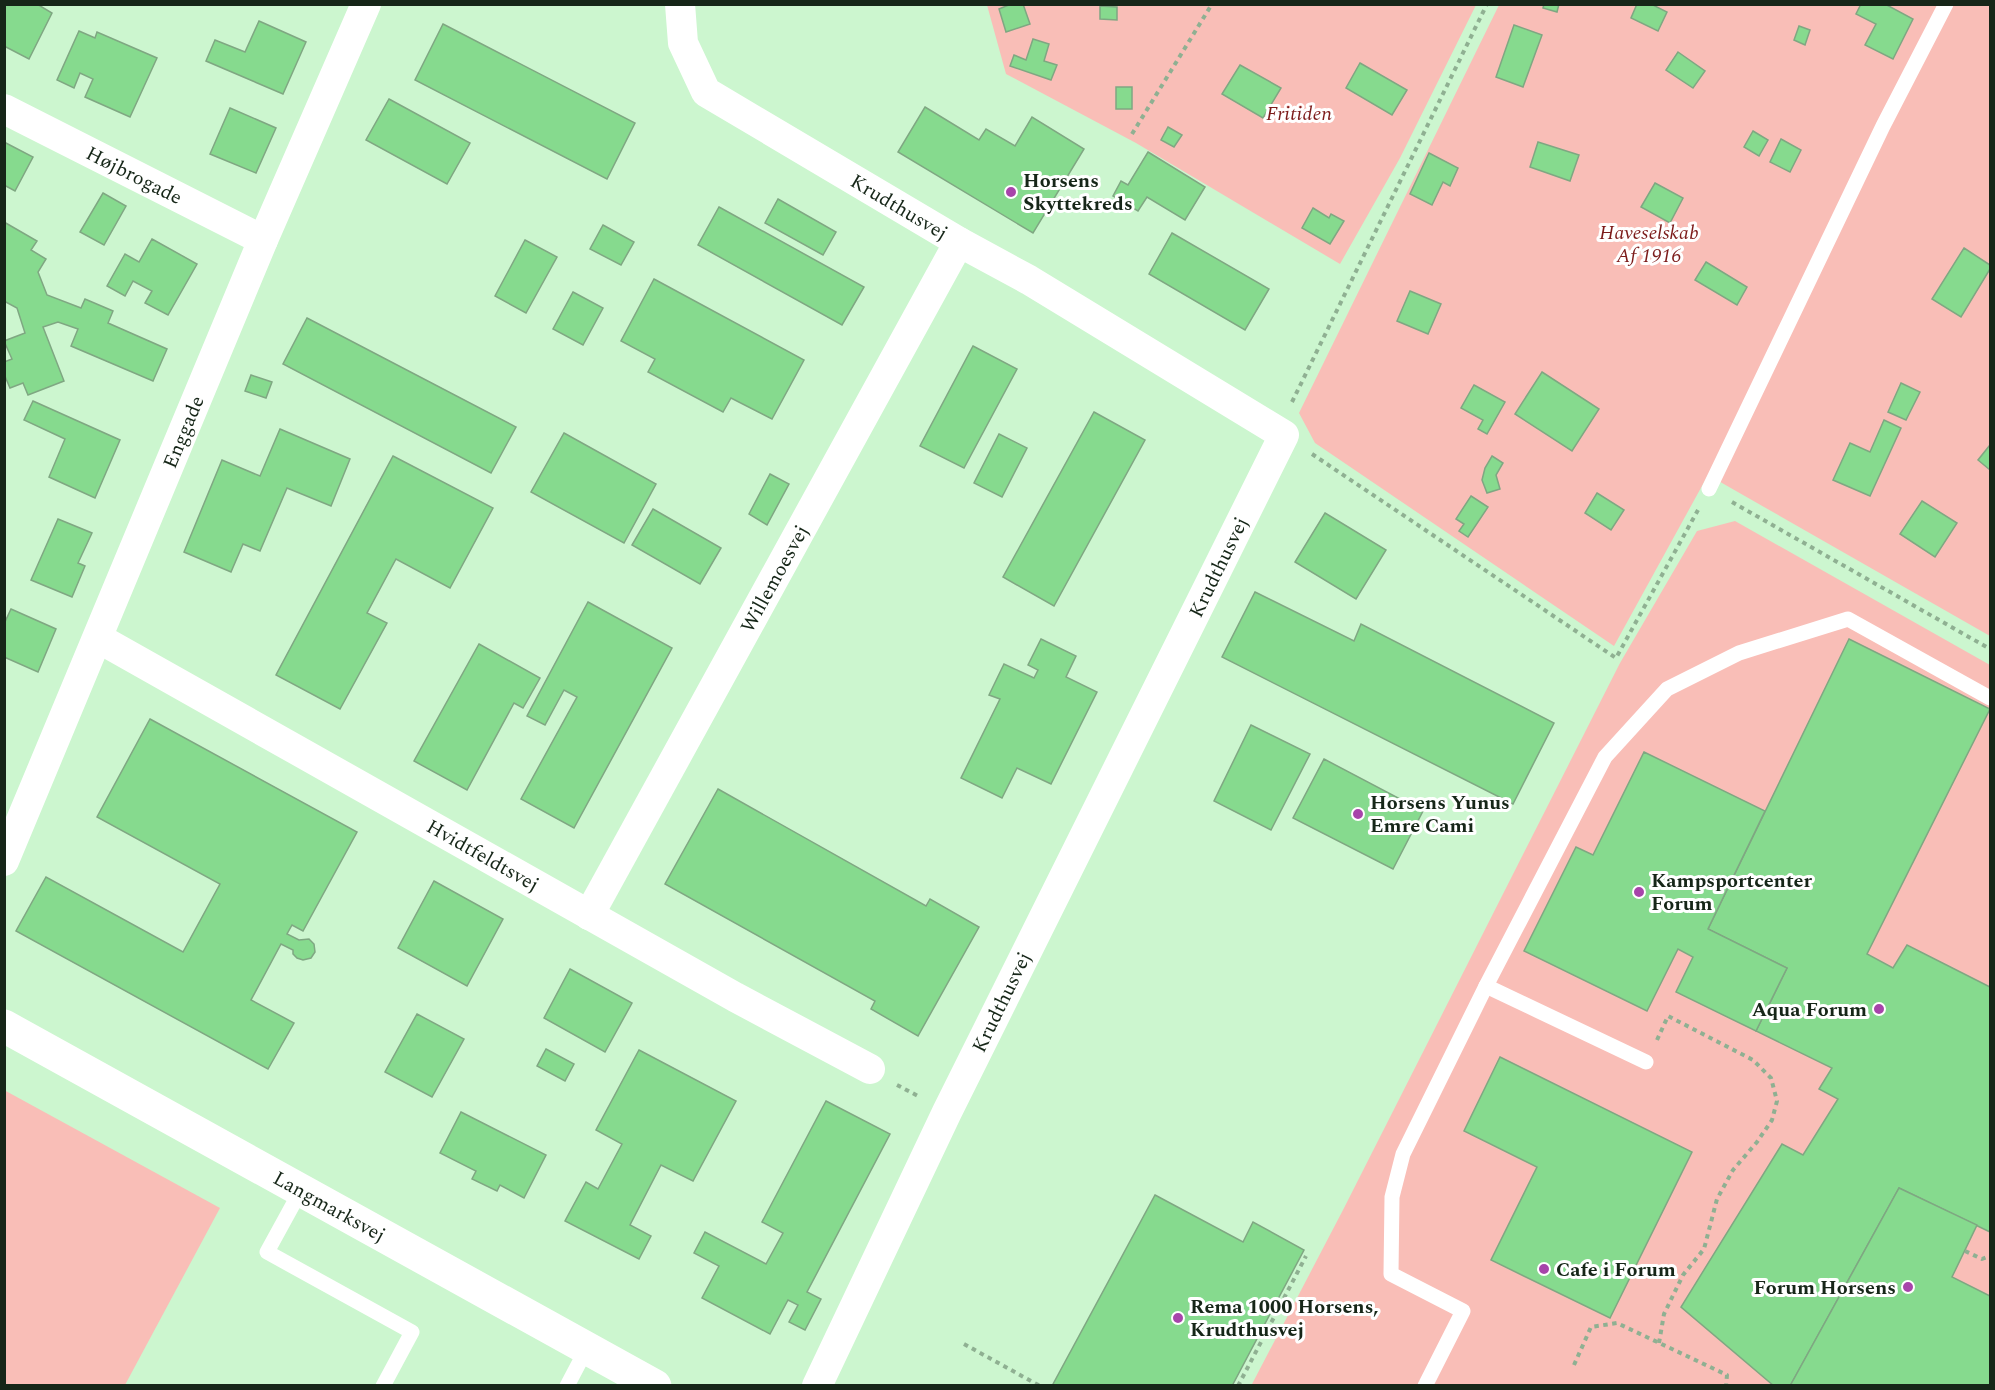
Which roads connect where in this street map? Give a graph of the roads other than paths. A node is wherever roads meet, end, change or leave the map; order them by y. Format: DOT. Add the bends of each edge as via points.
graph roads {
  1 [pos="366,4"];
  2 [pos="680,4"];
  3 [pos="1946,4"];
  4 [pos="4,108"];
  5 [pos="263,240"];
  6 [pos="959,242"];
  7 [pos="1709,489"];
  8 [pos="98,638"];
  9 [pos="1990,698"];
  10 [pos="4,861"];
  11 [pos="589,915"];
  12 [pos="1486,986"];
  13 [pos="4,1026"];
  14 [pos="1646,1062"];
  15 [pos="870,1070"];
  16 [pos="301,1190"];
  17 [pos="587,1348"];
  18 [pos="383,1386"];
  19 [pos="567,1386"];
  20 [pos="655,1386"];
  21 [pos="817,1386"];
  22 [pos="1425,1386"];
  1 -- 5 [label="street, Enggade"];
  2 -- 6 [label="street, Krudthusvej" via="683,43 706,93"];
  3 -- 7 [label="lane"];
  4 -- 5 [label="street, Højbrogade"];
  5 -- 8 [label="street, Enggade"];
  6 -- 11 [label="street, Willemoesvej"];
  6 -- 21 [label="street, Krudthusvej" via="1029,280 1284,435 947,1112"];
  8 -- 10 [label="street, Enggade"];
  8 -- 11 [label="street, Hvidtfeldtsvej"];
  9 -- 12 [label="lane" via="1848,619 1739,653 1667,689 1605,757"];
  11 -- 15 [label="street, Hvidtfeldtsvej"];
  12 -- 14 [label="lane"];
  12 -- 22 [label="lane" via="1403,1154 1392,1197 1391,1274 1463,1311"];
  13 -- 16 [label="main road, Langmarksvej"];
  16 -- 17 [label="main road, Langmarksvej"];
  16 -- 18 [label="lane" via="267,1252 412,1332"];
  17 -- 19 [label="lane"];
  17 -- 20 [label="main road, Langmarksvej"];
}
